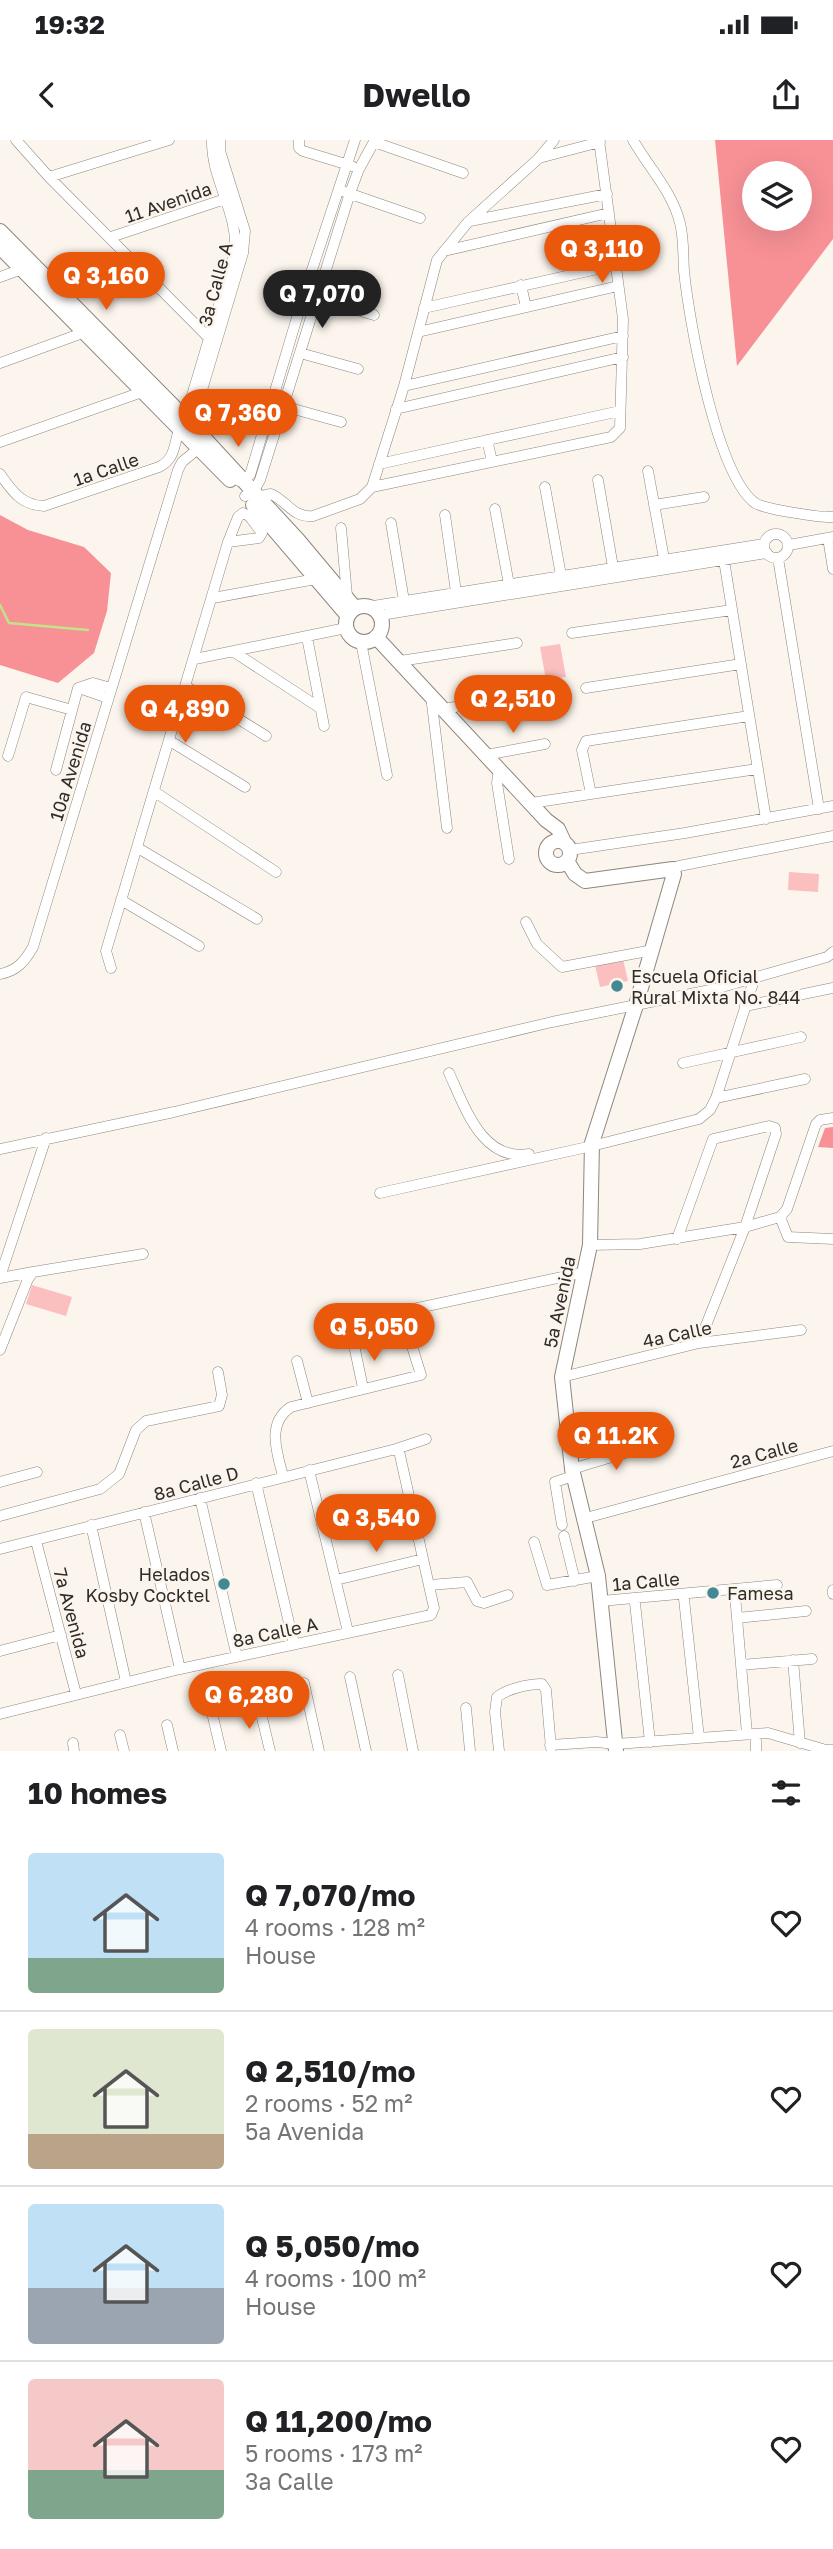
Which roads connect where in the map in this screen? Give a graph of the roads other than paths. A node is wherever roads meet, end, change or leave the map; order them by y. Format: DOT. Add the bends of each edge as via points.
graph roads {
  1 [pos="16,140"];
  2 [pos="169,140"];
  3 [pos="212,140"];
  4 [pos="220,140"];
  5 [pos="299,140"];
  6 [pos="355,140"];
  7 [pos="554,140"];
  8 [pos="633,140"];
  9 [pos="374,141"];
  10 [pos="599,141"];
  11 [pos="538,159"];
  12 [pos="346,164"];
  13 [pos="359,169"];
  14 [pos="463,173"];
  15 [pos="49,177"];
  16 [pos="338,189"];
  17 [pos="350,193"];
  18 [pos="607,194"];
  19 [pos="230,198"];
  20 [pos="526,211"];
  21 [pos="609,213"];
  22 [pos="420,218"];
  23 [pos="468,222"];
  24 [pos="0,230"];
  25 [pos="530,231"];
  26 [pos="111,237"];
  27 [pos="0,247"];
  28 [pos="444,251"];
  29 [pos="615,265"];
  30 [pos="22,269"];
  31 [pos="0,277"];
  32 [pos="521,285"];
  33 [pos="618,286"];
  34 [pos="304,294"];
  35 [pos="316,298"];
  36 [pos="526,307"];
  37 [pos="424,308"];
  38 [pos="374,315"];
  39 [pos="90,330"];
  40 [pos="418,332"];
  41 [pos="623,336"];
  42 [pos="208,337"];
  43 [pos="300,352"];
  44 [pos="623,357"];
  45 [pos="511,362"];
  46 [pos="0,363"];
  47 [pos="358,369"];
  48 [pos="514,382"];
  49 [pos="404,386"];
  50 [pos="142,393"];
  51 [pos="272,403"];
  52 [pos="285,406"];
  53 [pos="396,409"];
  54 [pos="620,411"];
  55 [pos="341,422"];
  56 [pos="184,430"];
  57 [pos="487,440"];
  58 [pos="0,442"];
  59 [pos="199,448"];
  60 [pos="492,461"];
  61 [pos="379,464"];
  62 [pos="648,471"];
  63 [pos="0,474"];
  64 [pos="598,480"];
  65 [pos="238,482"];
  66 [pos="372,487"];
  67 [pos="545,487"];
  68 [pos="252,497"];
  69 [pos="704,497"];
  70 [pos="654,505"];
  71 [pos="495,509"];
  72 [pos="445,516"];
  73 [pos="833,517"];
  74 [pos="391,523"];
  75 [pos="341,528"];
  76 [pos="830,537"];
  77 [pos="228,542"];
  78 [pos="789,545"];
  79 [pos="765,548"];
  80 [pos="723,554"];
  81 [pos="778,558"];
  82 [pos="665,563"];
  83 [pos="833,569"];
  84 [pos="614,572"];
  85 [pos="322,577"];
  86 [pos="562,581"];
  87 [pos="510,589"];
  88 [pos="346,596"];
  89 [pos="213,598"];
  90 [pos="457,598"];
  91 [pos="405,607"];
  92 [pos="732,610"];
  93 [pos="354,615"];
  94 [pos="381,619"];
  95 [pos="572,634"];
  96 [pos="307,637"];
  97 [pos="376,637"];
  98 [pos="361,642"];
  99 [pos="517,643"];
  100 [pos="234,652"];
  101 [pos="195,659"];
  102 [pos="400,661"];
  103 [pos="741,664"];
  104 [pos="187,687"];
  105 [pos="586,688"];
  106 [pos="110,693"];
  107 [pos="431,695"];
  108 [pos="521,695"];
  109 [pos="320,708"];
  110 [pos="443,709"];
  111 [pos="72,710"];
  112 [pos="749,716"];
  113 [pos="324,726"];
  114 [pos="266,736"];
  115 [pos="170,741"];
  116 [pos="545,744"];
  117 [pos="486,755"];
  118 [pos="8,756"];
  119 [pos="499,769"];
  120 [pos="757,769"];
  121 [pos="56,771"];
  122 [pos="387,775"];
  123 [pos="245,787"];
  124 [pos="155,792"];
  125 [pos="591,794"];
  126 [pos="531,803"];
  127 [pos="833,806"];
  128 [pos="819,809"];
  129 [pos="766,819"];
  130 [pos="447,828"];
  131 [pos="833,836"];
  132 [pos="138,848"];
  133 [pos="563,852"];
  134 [pos="509,859"];
  135 [pos="673,869"];
  136 [pos="276,872"];
  137 [pos="121,900"];
  138 [pos="257,919"];
  139 [pos="526,922"];
  140 [pos="199,946"];
  141 [pos="653,950"];
  142 [pos="833,952"];
  143 [pos="833,962"];
  144 [pos="796,965"];
  145 [pos="111,968"];
  146 [pos="0,974"];
  147 [pos="755,977"];
  148 [pos="833,988"];
  149 [pos="636,1005"];
  150 [pos="745,1006"];
  151 [pos="801,1037"];
  152 [pos="729,1054"];
  153 [pos="683,1063"];
  154 [pos="449,1073"];
  155 [pos="805,1079"];
  156 [pos="716,1098"];
  157 [pos="833,1118"];
  158 [pos="46,1138"];
  159 [pos="592,1145"];
  160 [pos="0,1149"];
  161 [pos="380,1193"];
  162 [pos="780,1217"];
  163 [pos="745,1227"];
  164 [pos="677,1239"];
  165 [pos="833,1239"];
  166 [pos="590,1245"];
  167 [pos="143,1254"];
  168 [pos="33,1272"];
  169 [pos="585,1272"];
  170 [pos="0,1277"];
  171 [pos="404,1311"];
  172 [pos="406,1327"];
  173 [pos="801,1330"];
  174 [pos="699,1343"];
  175 [pos="354,1345"];
  176 [pos="0,1350"];
  177 [pos="297,1361"];
  178 [pos="219,1372"];
  179 [pos="562,1377"];
  180 [pos="363,1388"];
  181 [pos="308,1403"];
  182 [pos="426,1439"];
  183 [pos="651,1445"];
  184 [pos="398,1450"];
  185 [pos="833,1451"];
  186 [pos="309,1470"];
  187 [pos="37,1472"];
  188 [pos="573,1473"];
  189 [pos="283,1476"];
  190 [pos="0,1482"];
  191 [pos="256,1483"];
  192 [pos="200,1498"];
  193 [pos="411,1504"];
  194 [pos="144,1512"];
  195 [pos="0,1516"];
  196 [pos="582,1519"];
  197 [pos="91,1525"];
  198 [pos="322,1525"];
  199 [pos="36,1541"];
  200 [pos="534,1542"];
  201 [pos="3,1546"];
  202 [pos="424,1559"];
  203 [pos="598,1576"];
  204 [pos="336,1580"];
  205 [pos="575,1581"];
  206 [pos="430,1585"];
  207 [pos="777,1585"];
  208 [pos="508,1595"];
  209 [pos="735,1595"];
  210 [pos="684,1599"];
  211 [pos="601,1601"];
  212 [pos="635,1603"];
  213 [pos="806,1611"];
  214 [pos="737,1618"];
  215 [pos="348,1632"];
  216 [pos="61,1635"];
  217 [pos="294,1644"];
  218 [pos="0,1651"];
  219 [pos="237,1657"];
  220 [pos="812,1659"];
  221 [pos="793,1660"];
  222 [pos="741,1665"];
  223 [pos="180,1669"];
  224 [pos="398,1675"];
  225 [pos="350,1677"];
  226 [pos="126,1682"];
  227 [pos="304,1684"];
  228 [pos="76,1694"];
  229 [pos="259,1705"];
  230 [pos="466,1708"];
  231 [pos="0,1714"];
  232 [pos="213,1717"];
  233 [pos="167,1725"];
  234 [pos="747,1734"];
  235 [pos="120,1735"];
  236 [pos="699,1738"];
  237 [pos="650,1742"];
  238 [pos="800,1743"];
  239 [pos="611,1747"];
  240 [pos="551,1748"];
  241 [pos="833,1750"];
  242 [pos="124,1751"];
  243 [pos="173,1751"];
  244 [pos="221,1751"];
  245 [pos="270,1751"];
  246 [pos="319,1751"];
  247 [pos="366,1751"];
  248 [pos="413,1751"];
  249 [pos="470,1751"];
  250 [pos="499,1751"];
  1 -- 15 [label="street"];
  2 -- 15 [label="street"];
  3 -- 19 [label="street, 3a Calle A" via="212,155"];
  4 -- 19 [label="street, 3a Calle A"];
  5 -- 12 [label="street" via="299,148"];
  6 -- 12 [label="street"];
  7 -- 11 [label="street"];
  8 -- 73 [label="street" via="657,172 678,214 692,326 711,415 729,463 754,502 766,508"];
  9 -- 13 [label="street"];
  9 -- 14 [label="street"];
  10 -- 11 [label="street"];
  10 -- 18 [label="street"];
  11 -- 23 [label="street"];
  12 -- 13 [label="street"];
  12 -- 16 [label="street"];
  13 -- 17 [label="street"];
  15 -- 26 [label="street"];
  16 -- 17 [label="street"];
  16 -- 34 [label="street"];
  17 -- 22 [label="street"];
  17 -- 35 [label="street"];
  18 -- 20 [label="street"];
  18 -- 21 [label="street"];
  19 -- 26 [label="street, 11 Avenida"];
  19 -- 42 [label="street, 3a Calle A" via="235,251"];
  19 -- 56 [label="street, 3a Calle A" via="245,230 243,253"];
  20 -- 23 [label="street"];
  20 -- 25 [label="street"];
  21 -- 25 [label="street"];
  21 -- 29 [label="street"];
  23 -- 28 [label="street"];
  24 -- 39 [label="street"];
  25 -- 28 [label="street"];
  26 -- 42 [label="street"];
  27 -- 30 [label="street"];
  28 -- 37 [label="street" via="437,260"];
  29 -- 32 [label="street"];
  29 -- 33 [label="street"];
  30 -- 31 [label="street"];
  30 -- 39 [label="street"];
  32 -- 36 [label="street"];
  32 -- 37 [label="street"];
  33 -- 36 [label="street"];
  33 -- 41 [label="street"];
  34 -- 35 [label="street"];
  34 -- 51 [label="street"];
  35 -- 38 [label="street"];
  35 -- 43 [label="street"];
  36 -- 40 [label="street"];
  37 -- 40 [label="street"];
  39 -- 46 [label="street"];
  39 -- 50 [label="street"];
  39 -- 56 [label="street"];
  40 -- 49 [label="street"];
  41 -- 44 [label="street"];
  41 -- 45 [label="street"];
  42 -- 56 [label="street, 3a Calle A"];
  43 -- 47 [label="street"];
  43 -- 52 [label="street"];
  44 -- 48 [label="street"];
  44 -- 54 [label="street"];
  45 -- 48 [label="street"];
  45 -- 49 [label="street"];
  48 -- 53 [label="street"];
  49 -- 53 [label="street"];
  50 -- 56 [label="street"];
  50 -- 58 [label="street"];
  51 -- 52 [label="street"];
  51 -- 65 [label="street" via="250,475"];
  52 -- 55 [label="street"];
  52 -- 68 [label="street"];
  53 -- 61 [label="street"];
  54 -- 57 [label="street"];
  54 -- 60 [label="street" via="620,428 611,437"];
  56 -- 59 [label="street"];
  56 -- 63 [label="street, 1a Calle" via="163,466 50,505 32,505 17,496"];
  56 -- 65 [label="street"];
  57 -- 60 [label="street"];
  57 -- 61 [label="street"];
  59 -- 65 [label="street"];
  59 -- 106 [label="street, 10a Avenida" via="178,470"];
  60 -- 66 [label="street"];
  61 -- 66 [label="street"];
  62 -- 70 [label="street"];
  64 -- 84 [label="street"];
  65 -- 68 [label="street"];
  66 -- 68 [label="street" via="360,499 305,517 271,494"];
  67 -- 86 [label="street"];
  68 -- 85 [label="street"];
  69 -- 70 [label="street"];
  70 -- 82 [label="street"];
  71 -- 87 [label="street"];
  72 -- 90 [label="street"];
  74 -- 91 [label="street"];
  75 -- 88 [label="street"];
  76 -- 78 [label="street"];
  76 -- 83 [label="street"];
  77 -- 89 [label="street"];
  78 -- 79 [label="street" via="775,534 768,537"];
  78 -- 81 [label="street"];
  79 -- 80 [label="street"];
  79 -- 81 [label="street"];
  80 -- 82 [label="street"];
  80 -- 92 [label="street"];
  81 -- 128 [label="street"];
  82 -- 84 [label="street"];
  84 -- 86 [label="street"];
  85 -- 88 [label="street"];
  85 -- 89 [label="street"];
  85 -- 93 [label="street"];
  86 -- 87 [label="street"];
  87 -- 90 [label="street"];
  88 -- 93 [label="street"];
  89 -- 101 [label="street"];
  90 -- 91 [label="street"];
  91 -- 93 [label="street"];
  91 -- 94 [label="street"];
  92 -- 95 [label="street"];
  92 -- 103 [label="street"];
  93 -- 94 [label="street" via="375,611"];
  93 -- 96 [label="street"];
  93 -- 98 [label="street" via="351,637"];
  94 -- 97 [label="street"];
  96 -- 100 [label="street"];
  96 -- 109 [label="street"];
  97 -- 98 [label="street"];
  97 -- 102 [label="street"];
  98 -- 122 [label="street"];
  99 -- 102 [label="street"];
  100 -- 101 [label="street"];
  100 -- 109 [label="street"];
  101 -- 104 [label="street"];
  102 -- 107 [label="street"];
  103 -- 105 [label="street"];
  103 -- 112 [label="street"];
  104 -- 114 [label="street"];
  104 -- 115 [label="street"];
  106 -- 111 [label="street" via="78,688"];
  106 -- 146 [label="street, 10a Avenida" via="33,947 26,961"];
  107 -- 110 [label="street"];
  107 -- 130 [label="street"];
  108 -- 110 [label="street"];
  109 -- 113 [label="street"];
  110 -- 117 [label="street"];
  111 -- 118 [label="street" via="26,697"];
  111 -- 121 [label="street"];
  112 -- 120 [label="street"];
  112 -- 125 [label="street" via="586,741 582,750"];
  115 -- 123 [label="street"];
  115 -- 124 [label="street"];
  116 -- 117 [label="street"];
  117 -- 119 [label="street"];
  119 -- 126 [label="street"];
  119 -- 134 [label="street" via="497,783"];
  120 -- 125 [label="street"];
  120 -- 129 [label="street"];
  124 -- 132 [label="street"];
  124 -- 136 [label="street"];
  125 -- 126 [label="street"];
  126 -- 133 [label="street"];
  127 -- 128 [label="street"];
  128 -- 129 [label="street"];
  129 -- 133 [label="street"];
  131 -- 135 [label="street"];
  132 -- 137 [label="street"];
  132 -- 138 [label="street"];
  133 -- 135 [label="street" via="577,883"];
  135 -- 141 [label="street, 5a Avenida"];
  137 -- 140 [label="street"];
  137 -- 145 [label="street" via="106,951"];
  139 -- 141 [label="street" via="537,944 562,967"];
  141 -- 149 [label="street, 5a Avenida"];
  142 -- 144 [label="street"];
  143 -- 144 [label="street"];
  144 -- 147 [label="street"];
  147 -- 149 [label="street"];
  147 -- 150 [label="street"];
  148 -- 150 [label="street"];
  149 -- 158 [label="street"];
  149 -- 159 [label="street, 5a Avenida"];
  150 -- 152 [label="street"];
  151 -- 152 [label="street"];
  152 -- 153 [label="street"];
  152 -- 156 [label="street"];
  154 -- 159 [label="street" via="473,1126 498,1149 521,1156"];
  155 -- 156 [label="street"];
  156 -- 159 [label="street" via="699,1119"];
  157 -- 162 [label="street" via="816,1124 787,1209"];
  158 -- 160 [label="street"];
  158 -- 170 [label="street"];
  159 -- 161 [label="street"];
  159 -- 166 [label="street, 5a Avenida"];
  162 -- 163 [label="street"];
  162 -- 165 [label="street" via="788,1237"];
  163 -- 164 [label="street"];
  163 -- 164 [label="street" via="776,1134 769,1126 713,1139"];
  163 -- 174 [label="street"];
  164 -- 166 [label="street"];
  166 -- 169 [label="street, 5a Avenida"];
  167 -- 168 [label="street"];
  168 -- 170 [label="street"];
  168 -- 176 [label="street"];
  169 -- 171 [label="street"];
  169 -- 179 [label="street, 5a Avenida"];
  172 -- 180 [label="street" via="421,1375"];
  173 -- 174 [label="street, 4a Calle"];
  174 -- 179 [label="street, 4a Calle"];
  175 -- 180 [label="street"];
  177 -- 181 [label="street"];
  178 -- 195 [label="street" via="219,1406 146,1421 136,1430 119,1474 100,1489"];
  179 -- 188 [label="street, 5a Avenida"];
  180 -- 181 [label="street"];
  181 -- 189 [label="street" via="291,1407 277,1424 275,1445"];
  182 -- 184 [label="street, 8a Calle D"];
  183 -- 188 [label="street"];
  184 -- 186 [label="street, 8a Calle D"];
  184 -- 193 [label="street"];
  185 -- 196 [label="street, 2a Calle"];
  186 -- 189 [label="street, 8a Calle D"];
  186 -- 198 [label="street"];
  187 -- 190 [label="street"];
  188 -- 196 [label="street, 5a Avenida"];
  188 -- 205 [label="street" via="555,1482"];
  189 -- 191 [label="street, 8a Calle D"];
  191 -- 192 [label="street, 8a Calle D"];
  191 -- 217 [label="street"];
  192 -- 194 [label="street, 8a Calle D"];
  192 -- 219 [label="street"];
  193 -- 198 [label="street"];
  193 -- 202 [label="street"];
  194 -- 197 [label="street, 8a Calle D"];
  194 -- 223 [label="street"];
  196 -- 203 [label="street, 5a Avenida"];
  197 -- 199 [label="street, 8a Calle D"];
  197 -- 226 [label="street"];
  198 -- 204 [label="street"];
  199 -- 201 [label="street, 8a Calle D"];
  199 -- 216 [label="street, 7a Avenida"];
  200 -- 205 [label="street" via="547,1585"];
  202 -- 204 [label="street"];
  202 -- 206 [label="street"];
  203 -- 205 [label="street"];
  203 -- 211 [label="street, 5a Avenida"];
  204 -- 215 [label="street"];
  206 -- 208 [label="street" via="467,1582 477,1601 484,1604"];
  206 -- 215 [label="street, 8a Calle A" via="431,1615"];
  207 -- 211 [label="street, 1a Calle"];
  209 -- 214 [label="street"];
  210 -- 236 [label="street"];
  211 -- 239 [label="street, 5a Avenida"];
  212 -- 237 [label="street"];
  213 -- 214 [label="street"];
  214 -- 222 [label="street"];
  215 -- 217 [label="street, 8a Calle A"];
  216 -- 218 [label="street"];
  216 -- 228 [label="street, 7a Avenida"];
  217 -- 219 [label="street, 8a Calle A"];
  219 -- 223 [label="street, 8a Calle A"];
  220 -- 221 [label="street"];
  221 -- 222 [label="street"];
  221 -- 238 [label="street"];
  222 -- 234 [label="street"];
  223 -- 226 [label="street, 8a Calle A"];
  224 -- 248 [label="street"];
  225 -- 247 [label="street"];
  226 -- 228 [label="street, 8a Calle A"];
  227 -- 246 [label="street"];
  228 -- 231 [label="street, 8a Calle A"];
  229 -- 245 [label="street"];
  230 -- 249 [label="street"];
  232 -- 244 [label="street"];
  233 -- 243 [label="street"];
  234 -- 236 [label="street"];
  234 -- 238 [label="street" via="768,1733"];
  235 -- 242 [label="street"];
  236 -- 237 [label="street"];
  237 -- 239 [label="street"];
  238 -- 241 [label="street"];
  239 -- 240 [label="street"];
  240 -- 250 [label="street" via="546,1690 536,1684 496,1697"];
}
